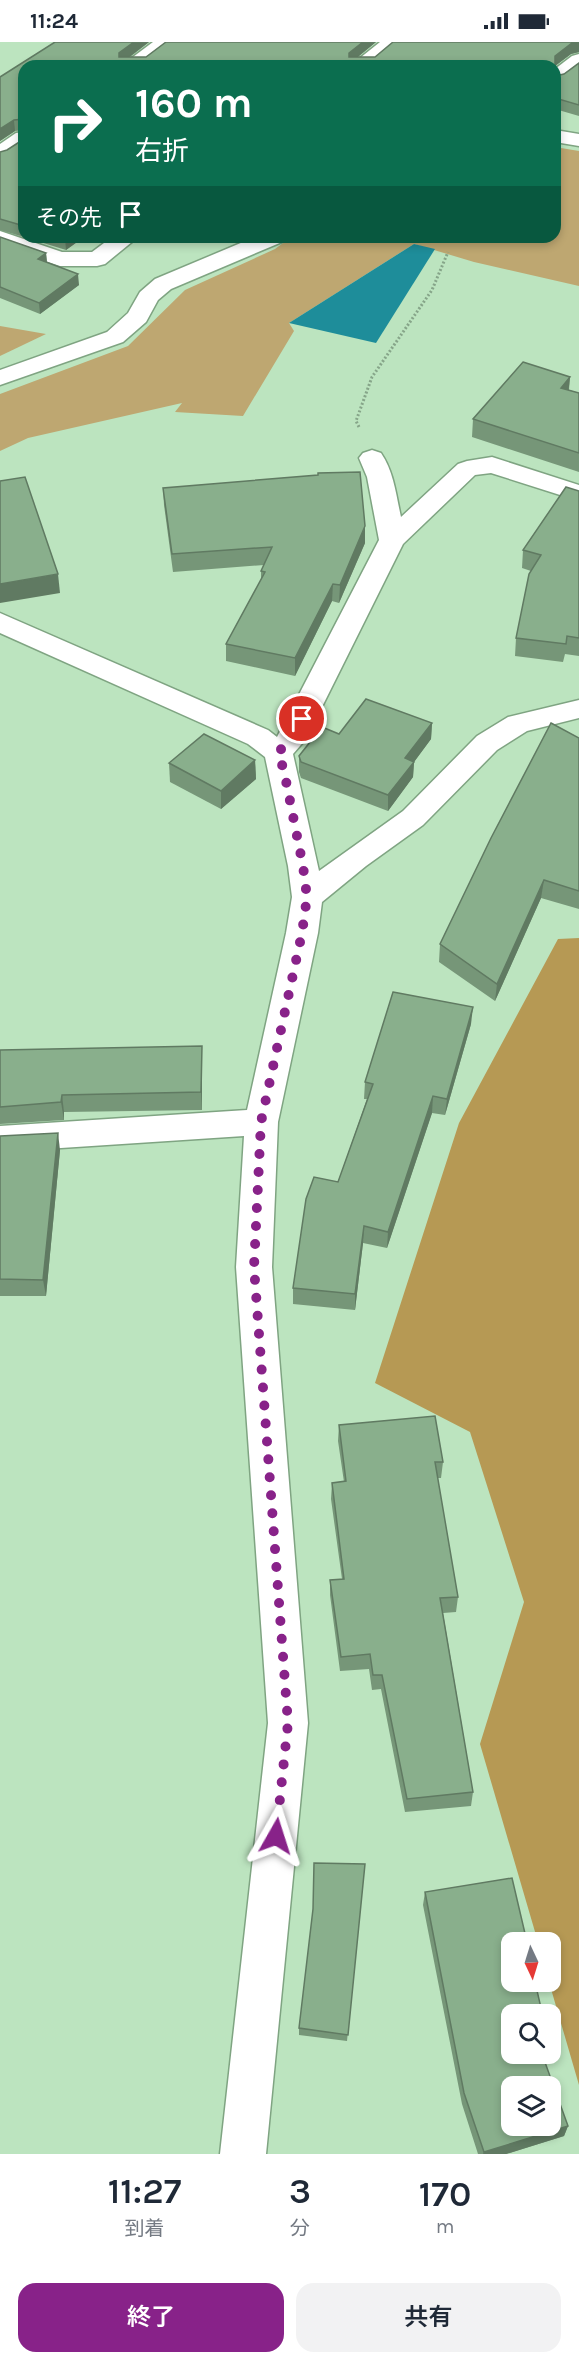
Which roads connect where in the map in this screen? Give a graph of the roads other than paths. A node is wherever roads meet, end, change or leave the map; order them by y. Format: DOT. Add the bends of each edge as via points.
graph roads {
  1 [pos="167,42"];
  2 [pos="393,42"];
  3 [pos="140,60"];
  4 [pos="368,60"];
  5 [pos="579,60"];
  6 [pos="561,74"];
  7 [pos="561,137"];
  8 [pos="579,140"];
  9 [pos="18,142"];
  10 [pos="0,154"];
  11 [pos="0,237"];
  12 [pos="120,243"];
  13 [pos="260,243"];
  14 [pos="0,378"];
  15 [pos="372,458"];
  16 [pos="579,493"];
  17 [pos="392,540"];
  18 [pos="0,622"];
  19 [pos="579,709"];
  20 [pos="278,752"];
  21 [pos="307,897"];
  22 [pos="261,1122"];
  23 [pos="0,1139"];
  24 [pos="243,2154"];
  1 -- 3 [label="street"];
  2 -- 4 [label="street"];
  5 -- 6 [label="street"];
  7 -- 8 [label="street"];
  9 -- 10 [label="street"];
  11 -- 12 [label="street" via="60,259 97,259"];
  13 -- 14 [label="street" via="163,284 148,297 138,317 115,337"];
  15 -- 17 [label="street" via="380,477"];
  16 -- 17 [label="street" via="492,465 467,469"];
  17 -- 20 [label="street" via="292,739"];
  18 -- 20 [label="street" via="258,736"];
  19 -- 21 [label="street" via="518,724 487,743 413,818"];
  20 -- 21 [label="street"];
  21 -- 22 [label="street"];
  22 -- 23 [label="street"];
  22 -- 24 [label="street" via="254,1267 288,1723"];
}
